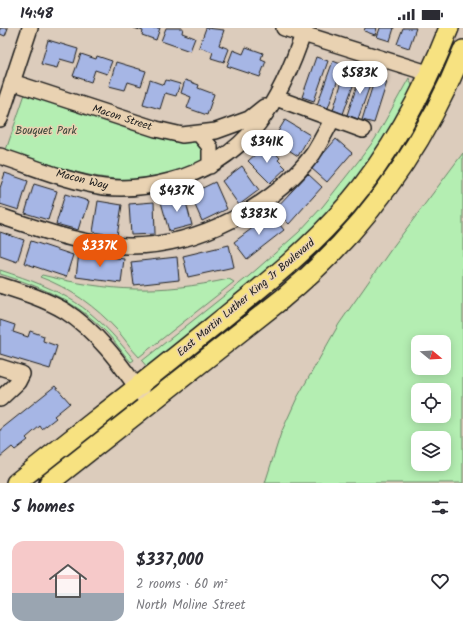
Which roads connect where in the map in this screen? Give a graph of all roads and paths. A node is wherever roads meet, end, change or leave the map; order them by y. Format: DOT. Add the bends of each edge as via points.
graph roads {
  1 [pos="30,28"];
  2 [pos="284,28"];
  3 [pos="449,28"];
  4 [pos="304,31"];
  5 [pos="463,50"];
  6 [pos="431,74"];
  7 [pos="12,82"];
  8 [pos="276,98"];
  9 [pos="0,119"];
  10 [pos="332,120"];
  11 [pos="363,130"];
  12 [pos="199,134"];
  13 [pos="0,156"];
  14 [pos="210,166"];
  15 [pos="0,216"];
  16 [pos="0,285"];
  17 [pos="0,366"];
  18 [pos="138,388"];
  19 [pos="0,399"];
  20 [pos="149,404"];
  21 [pos="16,483"];
  22 [pos="49,483"];
  1 -- 7 [label="street"];
  2 -- 4 [label="street"];
  3 -- 6 [label="main road, East Martin Luther King Jr Boulevard"];
  4 -- 6 [label="street"];
  4 -- 8 [label="street, Macon Way"];
  5 -- 20 [label="main road, East Martin Luther King Jr Boulevard" via="431,122 410,157 362,221 315,272"];
  6 -- 18 [label="main road, East Martin Luther King Jr Boulevard" via="379,164 315,241"];
  7 -- 9 [label="street"];
  7 -- 12 [label="street, Macon Street" via="156,129 182,135"];
  8 -- 10 [label="street"];
  8 -- 12 [label="street, Macon Way" via="249,119 216,131"];
  8 -- 14 [label="street, Macon Way" via="241,144"];
  10 -- 11 [label="street"];
  10 -- 15 [label="street" via="313,154 285,184 249,212 204,232 161,243 132,246 90,242 48,232"];
  12 -- 14 [label="street" via="210,147"];
  13 -- 14 [label="street, Macon Way" via="57,174 121,188 144,188 189,176"];
  16 -- 18 [label="street" via="38,298 66,312 95,336"];
  17 -- 19 [label="street" via="22,374 18,382"];
  18 -- 20 [label="street"];
  18 -- 21 [label="main road, East Martin Luther King Jr Boulevard"];
  20 -- 22 [label="main road, East Martin Luther King Jr Boulevard"];
}
